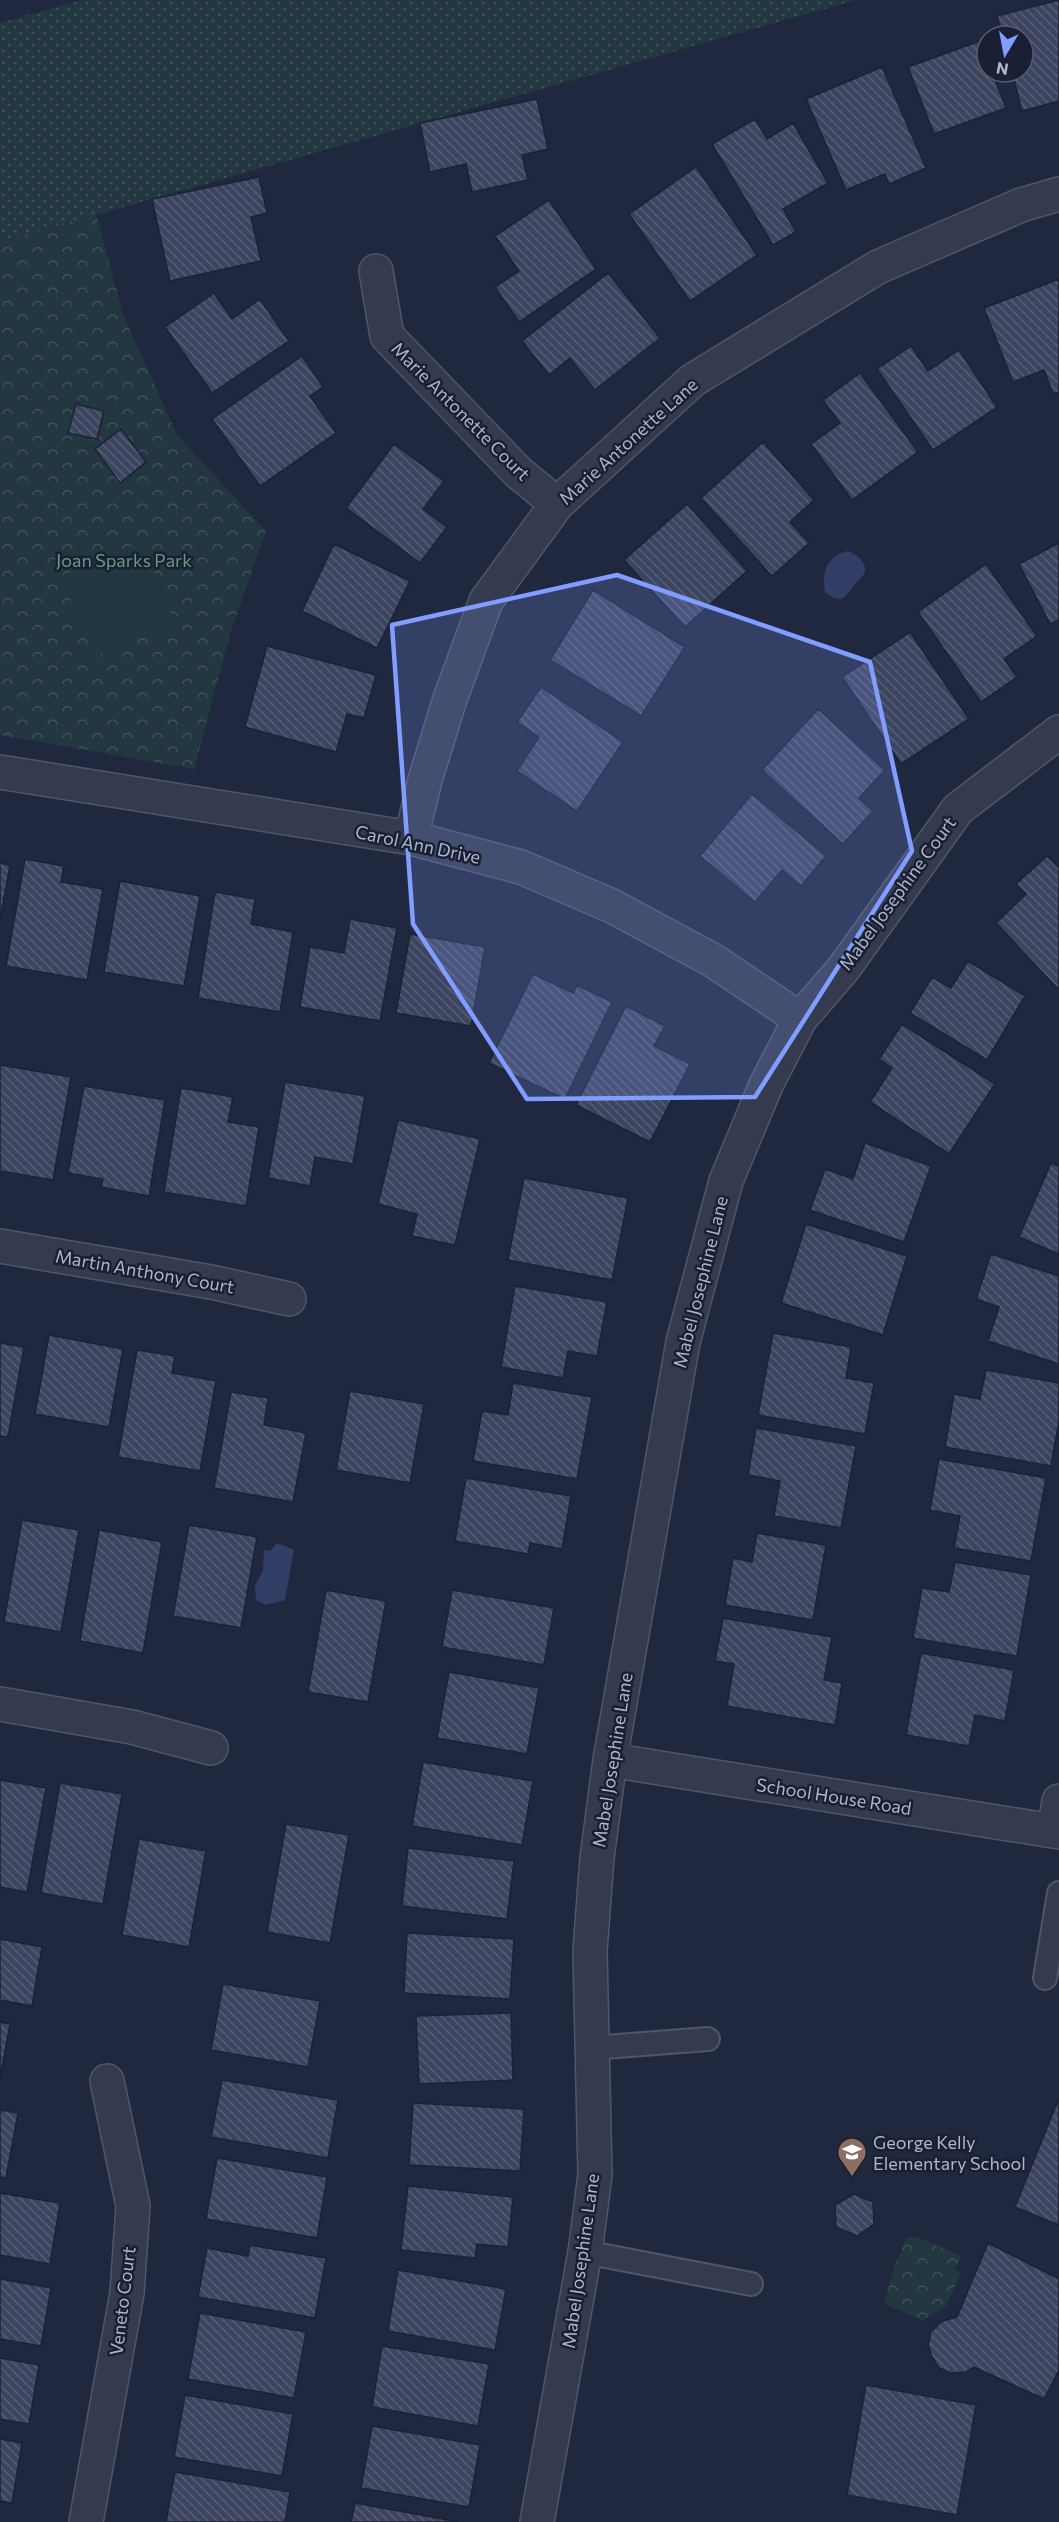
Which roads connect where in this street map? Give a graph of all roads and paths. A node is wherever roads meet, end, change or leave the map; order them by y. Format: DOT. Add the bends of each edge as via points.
graph roads {
  1 [pos="1059,194"];
  2 [pos="376,271"];
  3 [pos="557,504"];
  4 [pos="1059,732"];
  5 [pos="0,772"];
  6 [pos="411,838"];
  7 [pos="800,1019"];
  8 [pos="0,1246"];
  9 [pos="289,1299"];
  10 [pos="0,1704"];
  11 [pos="211,1748"];
  12 [pos="610,1760"];
  13 [pos="1057,1821"];
  14 [pos="1059,1893"];
  15 [pos="1045,1978"];
  16 [pos="708,2039"];
  17 [pos="591,2048"];
  18 [pos="107,2081"];
  19 [pos="585,2252"];
  20 [pos="751,2284"];
  21 [pos="86,2522"];
  22 [pos="537,2522"];
  1 -- 3 [label="street, Marie Antonette Lane" via="1022,205 878,267 693,380"];
  2 -- 3 [label="street, Marie Antonette Court" via="387,336 519,473"];
  3 -- 6 [label="street, Marie Antonette Lane" via="486,601 450,699"];
  4 -- 7 [label="street, Mabel Josephine Court" via="958,809 844,968"];
  5 -- 6 [label="street, Carol Ann Drive"];
  6 -- 7 [label="street, Carol Ann Drive" via="521,867 612,906 714,961"];
  7 -- 12 [label="street, Mabel Josephine Lane" via="766,1085 726,1182 683,1342"];
  8 -- 9 [label="street, Martin Anthony Court"];
  10 -- 11 [label="street" via="132,1727"];
  12 -- 13 [label="street, School House Road"];
  12 -- 17 [label="street, Mabel Josephine Lane" via="591,1939"];
  14 -- 15 [label="lane"];
  16 -- 17 [label="lane"];
  17 -- 19 [label="street, Mabel Josephine Lane" via="595,2175"];
  18 -- 21 [label="street, Veneto Court" via="133,2206 127,2293"];
  19 -- 20 [label="lane"];
  19 -- 22 [label="street, Mabel Josephine Lane"];
}
